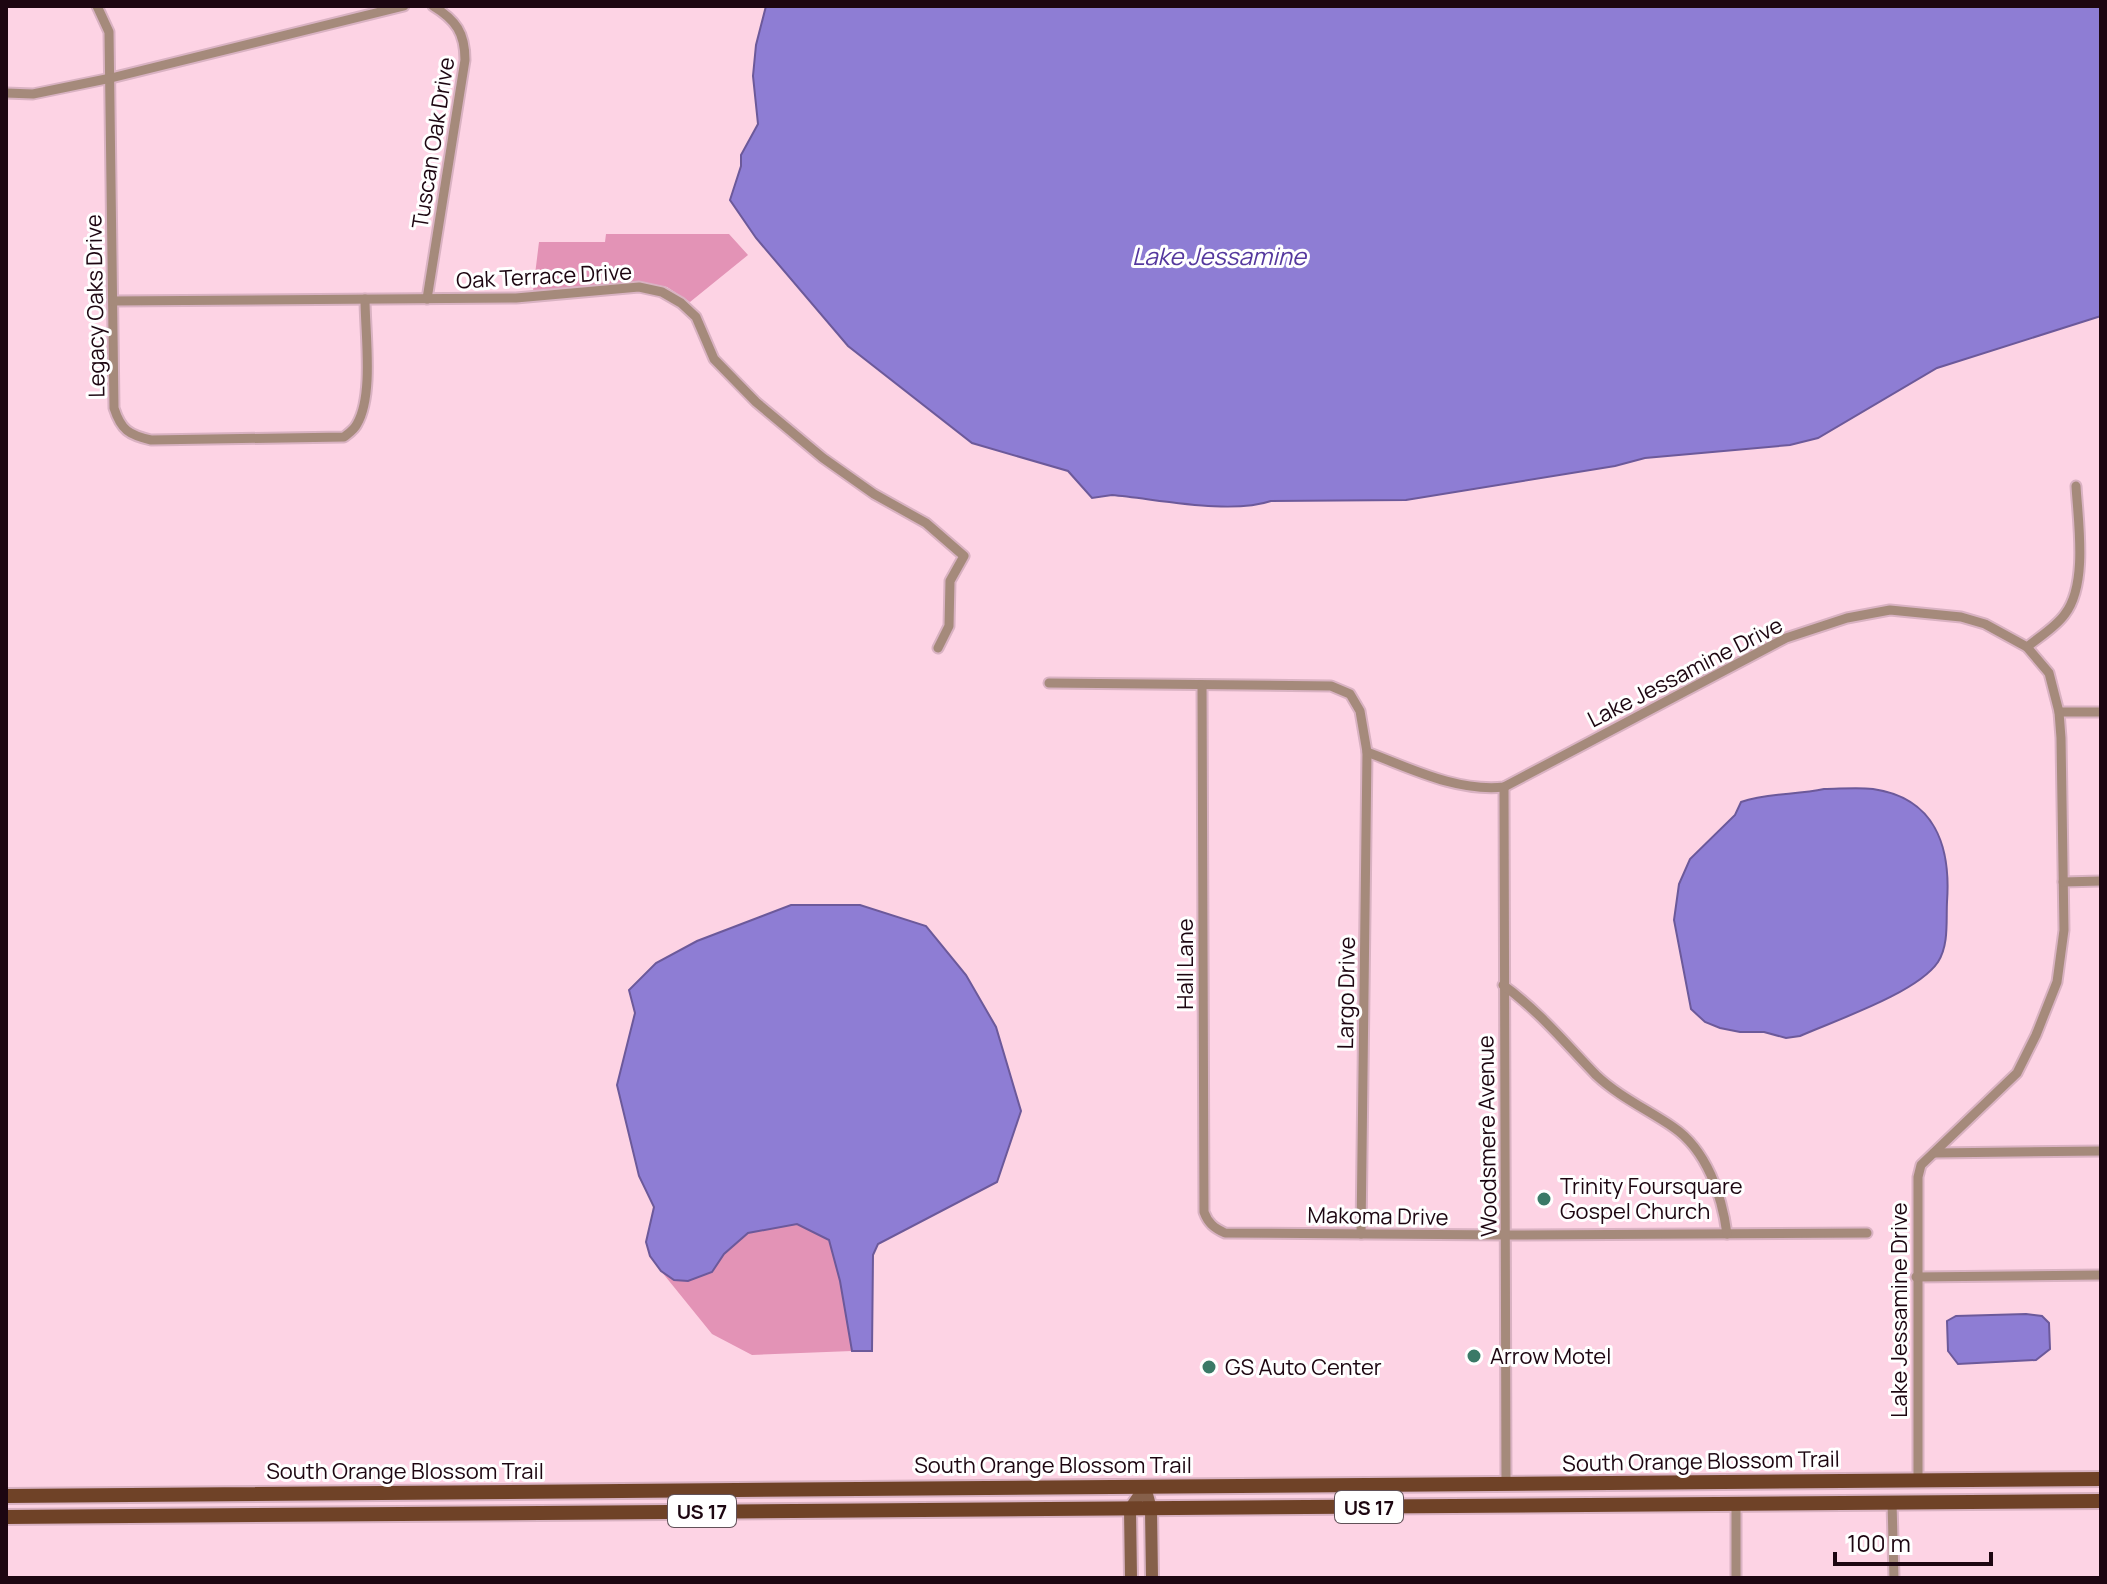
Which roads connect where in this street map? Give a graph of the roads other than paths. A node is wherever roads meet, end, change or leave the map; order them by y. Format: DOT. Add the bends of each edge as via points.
graph roads {
  1 [pos="97,6"];
  2 [pos="404,6"];
  3 [pos="433,6"];
  4 [pos="111,78"];
  5 [pos="6,93"];
  6 [pos="365,299"];
  7 [pos="427,299"];
  8 [pos="113,301"];
  9 [pos="2076,486"];
  10 [pos="2027,647"];
  11 [pos="938,648"];
  12 [pos="1049,683"];
  13 [pos="1202,685"];
  14 [pos="2059,712"];
  15 [pos="2101,712"];
  16 [pos="1367,752"];
  17 [pos="1504,787"];
  18 [pos="2101,881"];
  19 [pos="2063,882"];
  20 [pos="1503,985"];
  21 [pos="2101,1151"];
  22 [pos="1934,1153"];
  23 [pos="1225,1233"];
  24 [pos="1867,1233"];
  25 [pos="1361,1234"];
  26 [pos="1727,1234"];
  27 [pos="1506,1235"];
  28 [pos="2101,1275"];
  29 [pos="1916,1277"];
  30 [pos="2101,1479"];
  31 [pos="1918,1480"];
  32 [pos="1715,1482"];
  33 [pos="1769,1482"];
  34 [pos="1506,1485"];
  35 [pos="1145,1487"];
  36 [pos="661,1491"];
  37 [pos="444,1492"];
  38 [pos="6,1496"];
  39 [pos="54,1496"];
  40 [pos="2101,1501"];
  41 [pos="1892,1502"];
  42 [pos="1736,1503"];
  43 [pos="1687,1504"];
  44 [pos="1130,1509"];
  45 [pos="1151,1509"];
  46 [pos="622,1512"];
  47 [pos="405,1514"];
  48 [pos="8,1517"];
  49 [pos="1131,1578"];
  50 [pos="1152,1578"];
  51 [pos="1736,1578"];
  52 [pos="1894,1578"];
  1 -- 4 [label="street, Legacy Oaks Drive" via="109,32"];
  2 -- 4 [label="street"];
  3 -- 7 [label="street, Tuscan Oak Drive" via="461,30 465,60"];
  4 -- 5 [label="street" via="33,94"];
  4 -- 8 [label="street, Legacy Oaks Drive"];
  6 -- 7 [label="street, Oak Terrace Drive"];
  6 -- 8 [label="street, Oak Terrace Drive"];
  6 -- 8 [label="street, Legacy Oaks Drive" via="363,411 344,437 151,440 120,426 114,408"];
  7 -- 11 [label="street, Oak Terrace Drive" via="516,298 639,287 681,303 696,317 714,359 756,402 823,458 926,523 964,556 950,581 949,626"];
  9 -- 10 [label="street" via="2076,589 2066,614"];
  10 -- 14 [label="street, Lake Jessamine Drive" via="2049,673"];
  10 -- 17 [label="street, Lake Jessamine Drive" via="1991,626 1961,617 1890,610 1847,618 1786,638"];
  12 -- 13 [label="street"];
  13 -- 16 [label="street" via="1331,686 1350,694 1360,711"];
  13 -- 23 [label="street, Hall Lane" via="1204,1212 1207,1221"];
  14 -- 15 [label="street"];
  14 -- 19 [label="street, Lake Jessamine Drive"];
  16 -- 17 [label="street, Lake Jessamine Drive" via="1465,787"];
  16 -- 25 [label="street, Largo Drive"];
  17 -- 20 [label="street, Woodsmere Avenue"];
  18 -- 19 [label="street"];
  19 -- 22 [label="street, Lake Jessamine Drive" via="2057,982 2036,1035 2017,1073"];
  20 -- 26 [label="street" via="1526,1001 1599,1077 1677,1129 1714,1182"];
  20 -- 27 [label="street, Woodsmere Avenue"];
  21 -- 22 [label="street"];
  22 -- 29 [label="street, Lake Jessamine Drive" via="1921,1165 1918,1177"];
  23 -- 25 [label="street, Makoma Drive"];
  24 -- 26 [label="street, Makoma Drive"];
  25 -- 27 [label="street, Makoma Drive"];
  26 -- 27 [label="street, Makoma Drive"];
  27 -- 34 [label="street, Woodsmere Avenue"];
  28 -- 29 [label="street"];
  29 -- 31 [label="street, Lake Jessamine Drive"];
  30 -- 31 [label="main road, South Orange Blossom Trail / US 17"];
  31 -- 33 [label="main road, South Orange Blossom Trail / US 17"];
  32 -- 33 [label="main road, South Orange Blossom Trail / US 17"];
  32 -- 34 [label="main road, South Orange Blossom Trail / US 17"];
  32 -- 43 [label="main road" via="1710,1493"];
  33 -- 42 [label="main road"];
  34 -- 35 [label="main road, South Orange Blossom Trail / US 17"];
  35 -- 36 [label="main road, South Orange Blossom Trail / US 17"];
  35 -- 44 [label="main road"];
  35 -- 45 [label="main road"];
  36 -- 37 [label="main road, South Orange Blossom Trail / US 17"];
  36 -- 46 [label="main road" via="638,1495"];
  37 -- 39 [label="main road, South Orange Blossom Trail / US 17"];
  37 -- 47 [label="main road" via="436,1502"];
  38 -- 39 [label="main road, South Orange Blossom Trail / US 17"];
  39 -- 48 [label="main road" via="27,1502"];
  40 -- 41 [label="main road, South Orange Blossom Trail / US 17"];
  41 -- 42 [label="main road, South Orange Blossom Trail / US 17"];
  41 -- 52 [label="street"];
  42 -- 43 [label="main road, South Orange Blossom Trail / US 17"];
  42 -- 51 [label="street"];
  43 -- 45 [label="main road, South Orange Blossom Trail / US 17"];
  44 -- 45 [label="main road, South Orange Blossom Trail / US 17"];
  44 -- 46 [label="main road, South Orange Blossom Trail / US 17"];
  44 -- 49 [label="main road"];
  45 -- 50 [label="main road"];
  46 -- 47 [label="main road, South Orange Blossom Trail / US 17"];
  47 -- 48 [label="main road, South Orange Blossom Trail / US 17"];
}
